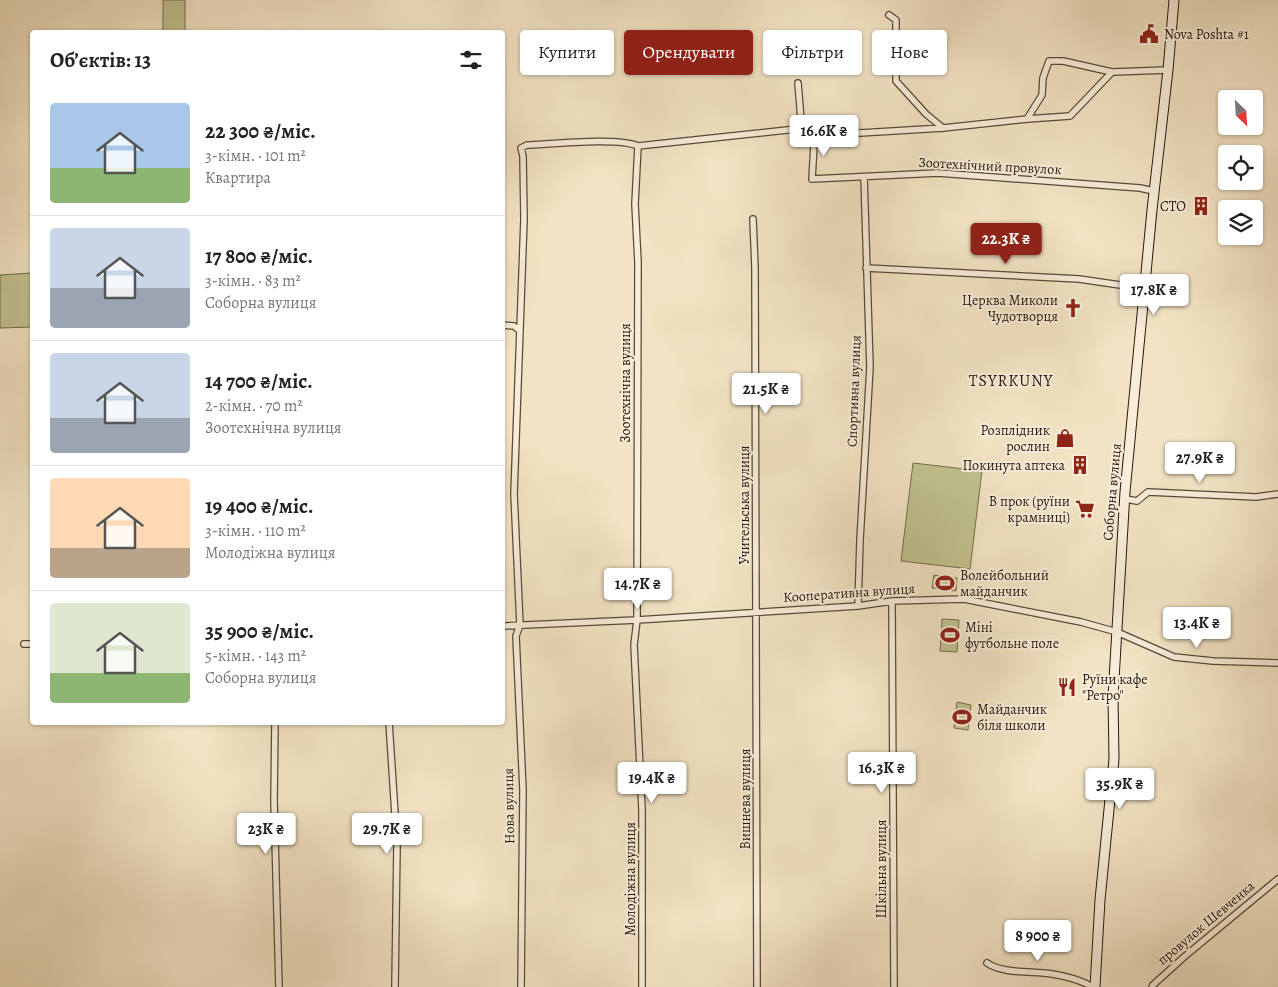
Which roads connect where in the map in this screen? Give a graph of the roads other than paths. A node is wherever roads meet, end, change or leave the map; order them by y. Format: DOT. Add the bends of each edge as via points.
graph roads {
  1 [pos="1174,0"];
  2 [pos="889,15"];
  3 [pos="1168,70"];
  4 [pos="1112,72"];
  5 [pos="798,82"];
  6 [pos="1027,119"];
  7 [pos="815,127"];
  8 [pos="807,128"];
  9 [pos="943,128"];
  10 [pos="638,146"];
  11 [pos="864,177"];
  12 [pos="1154,191"];
  13 [pos="753,219"];
  14 [pos="866,268"];
  15 [pos="1146,287"];
  16 [pos="505,325"];
  17 [pos="520,331"];
  18 [pos="1278,494"];
  19 [pos="1125,499"];
  20 [pos="892,601"];
  21 [pos="858,606"];
  22 [pos="757,611"];
  23 [pos="637,620"];
  24 [pos="520,625"];
  25 [pos="505,626"];
  26 [pos="1117,632"];
  27 [pos="24,644"];
  28 [pos="30,644"];
  29 [pos="1278,663"];
  30 [pos="275,725"];
  31 [pos="389,725"];
  32 [pos="1278,879"];
  33 [pos="987,963"];
  34 [pos="279,987"];
  35 [pos="394,987"];
  36 [pos="521,987"];
  37 [pos="642,987"];
  38 [pos="757,987"];
  39 [pos="894,987"];
  40 [pos="1094,987"];
  41 [pos="1152,987"];
  1 -- 3 [label="street, Соборна вулиця"];
  2 -- 9 [label="street" via="896,20 896,81"];
  3 -- 4 [label="street"];
  3 -- 12 [label="street, Соборна вулиця"];
  4 -- 6 [label="street" via="1070,116"];
  4 -- 6 [label="street" via="1063,61 1048,61 1042,94"];
  5 -- 8 [label="street" via="801,120"];
  6 -- 9 [label="street"];
  7 -- 8 [label="street"];
  7 -- 9 [label="street" via="860,133"];
  7 -- 11 [label="street, Зоотехнічний провулок" via="812,179"];
  8 -- 10 [label="street"];
  10 -- 17 [label="street, Нова вулиця" via="601,142 527,145 521,148 524,219"];
  10 -- 23 [label="street, Зоотехнічна вулиця"];
  11 -- 12 [label="street, Зоотехнічний провулок" via="938,173"];
  11 -- 14 [label="street, Спортивна вулиця"];
  12 -- 15 [label="street, Соборна вулиця"];
  13 -- 22 [label="street, Учительська вулиця"];
  14 -- 15 [label="street" via="1079,279"];
  14 -- 21 [label="street, Спортивна вулиця" via="870,367"];
  15 -- 19 [label="street, Соборна вулиця"];
  16 -- 17 [label="street" via="514,326"];
  17 -- 24 [label="street, Нова вулиця" via="514,494"];
  18 -- 19 [label="street" via="1256,497 1148,492 1137,500"];
  19 -- 26 [label="street, Соборна вулиця"];
  20 -- 21 [label="street, Кооперативна вулиця"];
  20 -- 26 [label="street, Кооперативна вулиця" via="964,598"];
  20 -- 39 [label="street, Шкільна вулиця"];
  21 -- 22 [label="street, Кооперативна вулиця"];
  22 -- 23 [label="street, Кооперативна вулиця"];
  22 -- 38 [label="street, Вишнева вулиця"];
  23 -- 24 [label="street, Кооперативна вулиця"];
  23 -- 37 [label="street, Молодіжна вулиця" via="634,646 642,808"];
  24 -- 25 [label="street, Кооперативна вулиця"];
  24 -- 36 [label="street, Нова вулиця" via="516,636 523,790"];
  26 -- 29 [label="street, Кооперативна вулиця" via="1174,656"];
  26 -- 40 [label="street, Соборна вулиця" via="1114,759"];
  27 -- 28 [label="street"];
  30 -- 34 [label="street"];
  31 -- 35 [label="street" via="397,845"];
  32 -- 41 [label="street, провулок Шевченка"];
  33 -- 40 [label="street" via="995,969 1053,974"];
}
